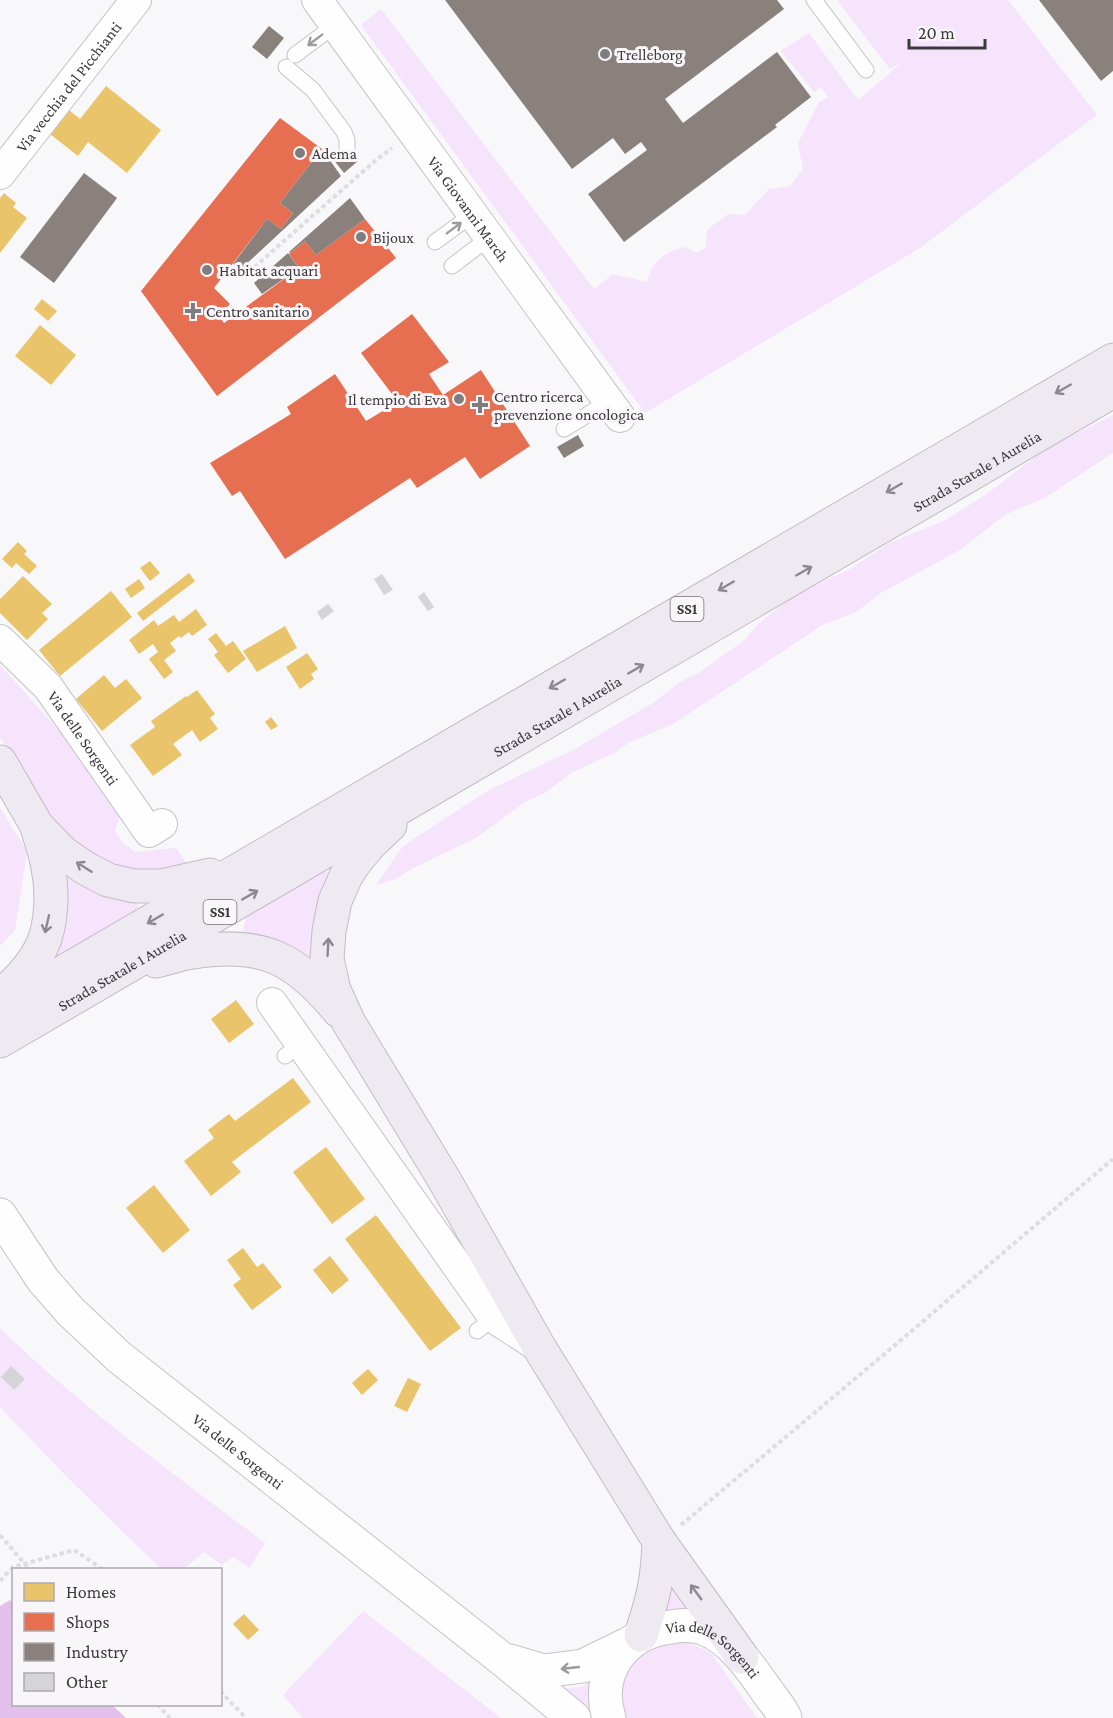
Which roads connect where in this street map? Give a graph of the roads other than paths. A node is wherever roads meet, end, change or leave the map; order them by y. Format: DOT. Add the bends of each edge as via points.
graph roads {
  1 [pos="136,0"];
  2 [pos="317,0"];
  3 [pos="814,0"];
  4 [pos="335,25"];
  5 [pos="866,69"];
  6 [pos="347,148"];
  7 [pos="0,174"];
  8 [pos="481,225"];
  9 [pos="435,242"];
  10 [pos="453,267"];
  11 [pos="1113,360"];
  12 [pos="1113,391"];
  13 [pos="614,409"];
  14 [pos="564,429"];
  15 [pos="0,640"];
  16 [pos="0,762"];
  17 [pos="440,783"];
  18 [pos="162,824"];
  19 [pos="37,826"];
  20 [pos="260,858"];
  21 [pos="128,967"];
  22 [pos="0,996"];
  23 [pos="272,1003"];
  24 [pos="0,1009"];
  25 [pos="349,1023"];
  26 [pos="0,1041"];
  27 [pos="2,1217"];
  28 [pos="539,1347"];
  29 [pos="659,1541"];
  30 [pos="633,1641"];
  31 [pos="742,1657"];
  32 [pos="502,1659"];
  33 [pos="785,1717"];
  34 [pos="574,1718"];
  35 [pos="609,1718"];
  1 -- 7 [label="street, Via vecchia del Picchianti"];
  2 -- 4 [label="street, Via Giovanni March"];
  3 -- 5 [label="lane"];
  4 -- 6 [label="lane, one-way" via="291,61 344,132"];
  4 -- 8 [label="street, Via Giovanni March" via="406,137"];
  9 -- 8 [label="lane, one-way"];
  8 -- 10 [label="lane"];
  8 -- 13 [label="street, Via Giovanni March"];
  11 -- 20 [label="highway, Strada Statale 1 Aurelia / SS1, one-way"];
  17 -- 12 [label="highway, Strada Statale 1 Aurelia / SS1, one-way"];
  13 -- 14 [label="lane"];
  15 -- 18 [label="street, Via delle Sorgenti" via="48,687 150,832"];
  16 -- 19 [label="highway"];
  21 -- 17 [label="highway, Strada Statale 1 Aurelia / SS1, one-way"];
  25 -- 17 [label="highway, one-way" via="334,990 327,959 335,901 346,876 371,843"];
  20 -- 19 [label="highway, one-way" via="171,884 134,886 108,880 84,868"];
  19 -- 22 [label="highway, one-way" via="48,868 50,917 42,946 26,970"];
  20 -- 24 [label="highway, Strada Statale 1 Aurelia / SS1, one-way"];
  21 -- 25 [label="highway" via="190,952 231,948 265,953 280,958 309,979"];
  21 -- 26 [label="highway, Strada Statale 1 Aurelia / SS1"];
  23 -- 28 [label="street" via="293,1050 485,1325"];
  25 -- 28 [label="highway"];
  27 -- 32 [label="main road, Via delle Sorgenti" via="43,1280 120,1357"];
  28 -- 29 [label="highway"];
  29 -- 30 [label="highway" via="653,1599"];
  31 -- 29 [label="highway, one-way"];
  30 -- 31 [label="main road, Via delle Sorgenti" via="658,1628 701,1628 718,1636"];
  30 -- 32 [label="main road, Via delle Sorgenti, one-way" via="583,1666 544,1671"];
  30 -- 35 [label="main road" via="611,1665 606,1706"];
  31 -- 33 [label="main road, Via delle Sorgenti"];
  32 -- 34 [label="main road, Via delle Sorgenti"];
}
